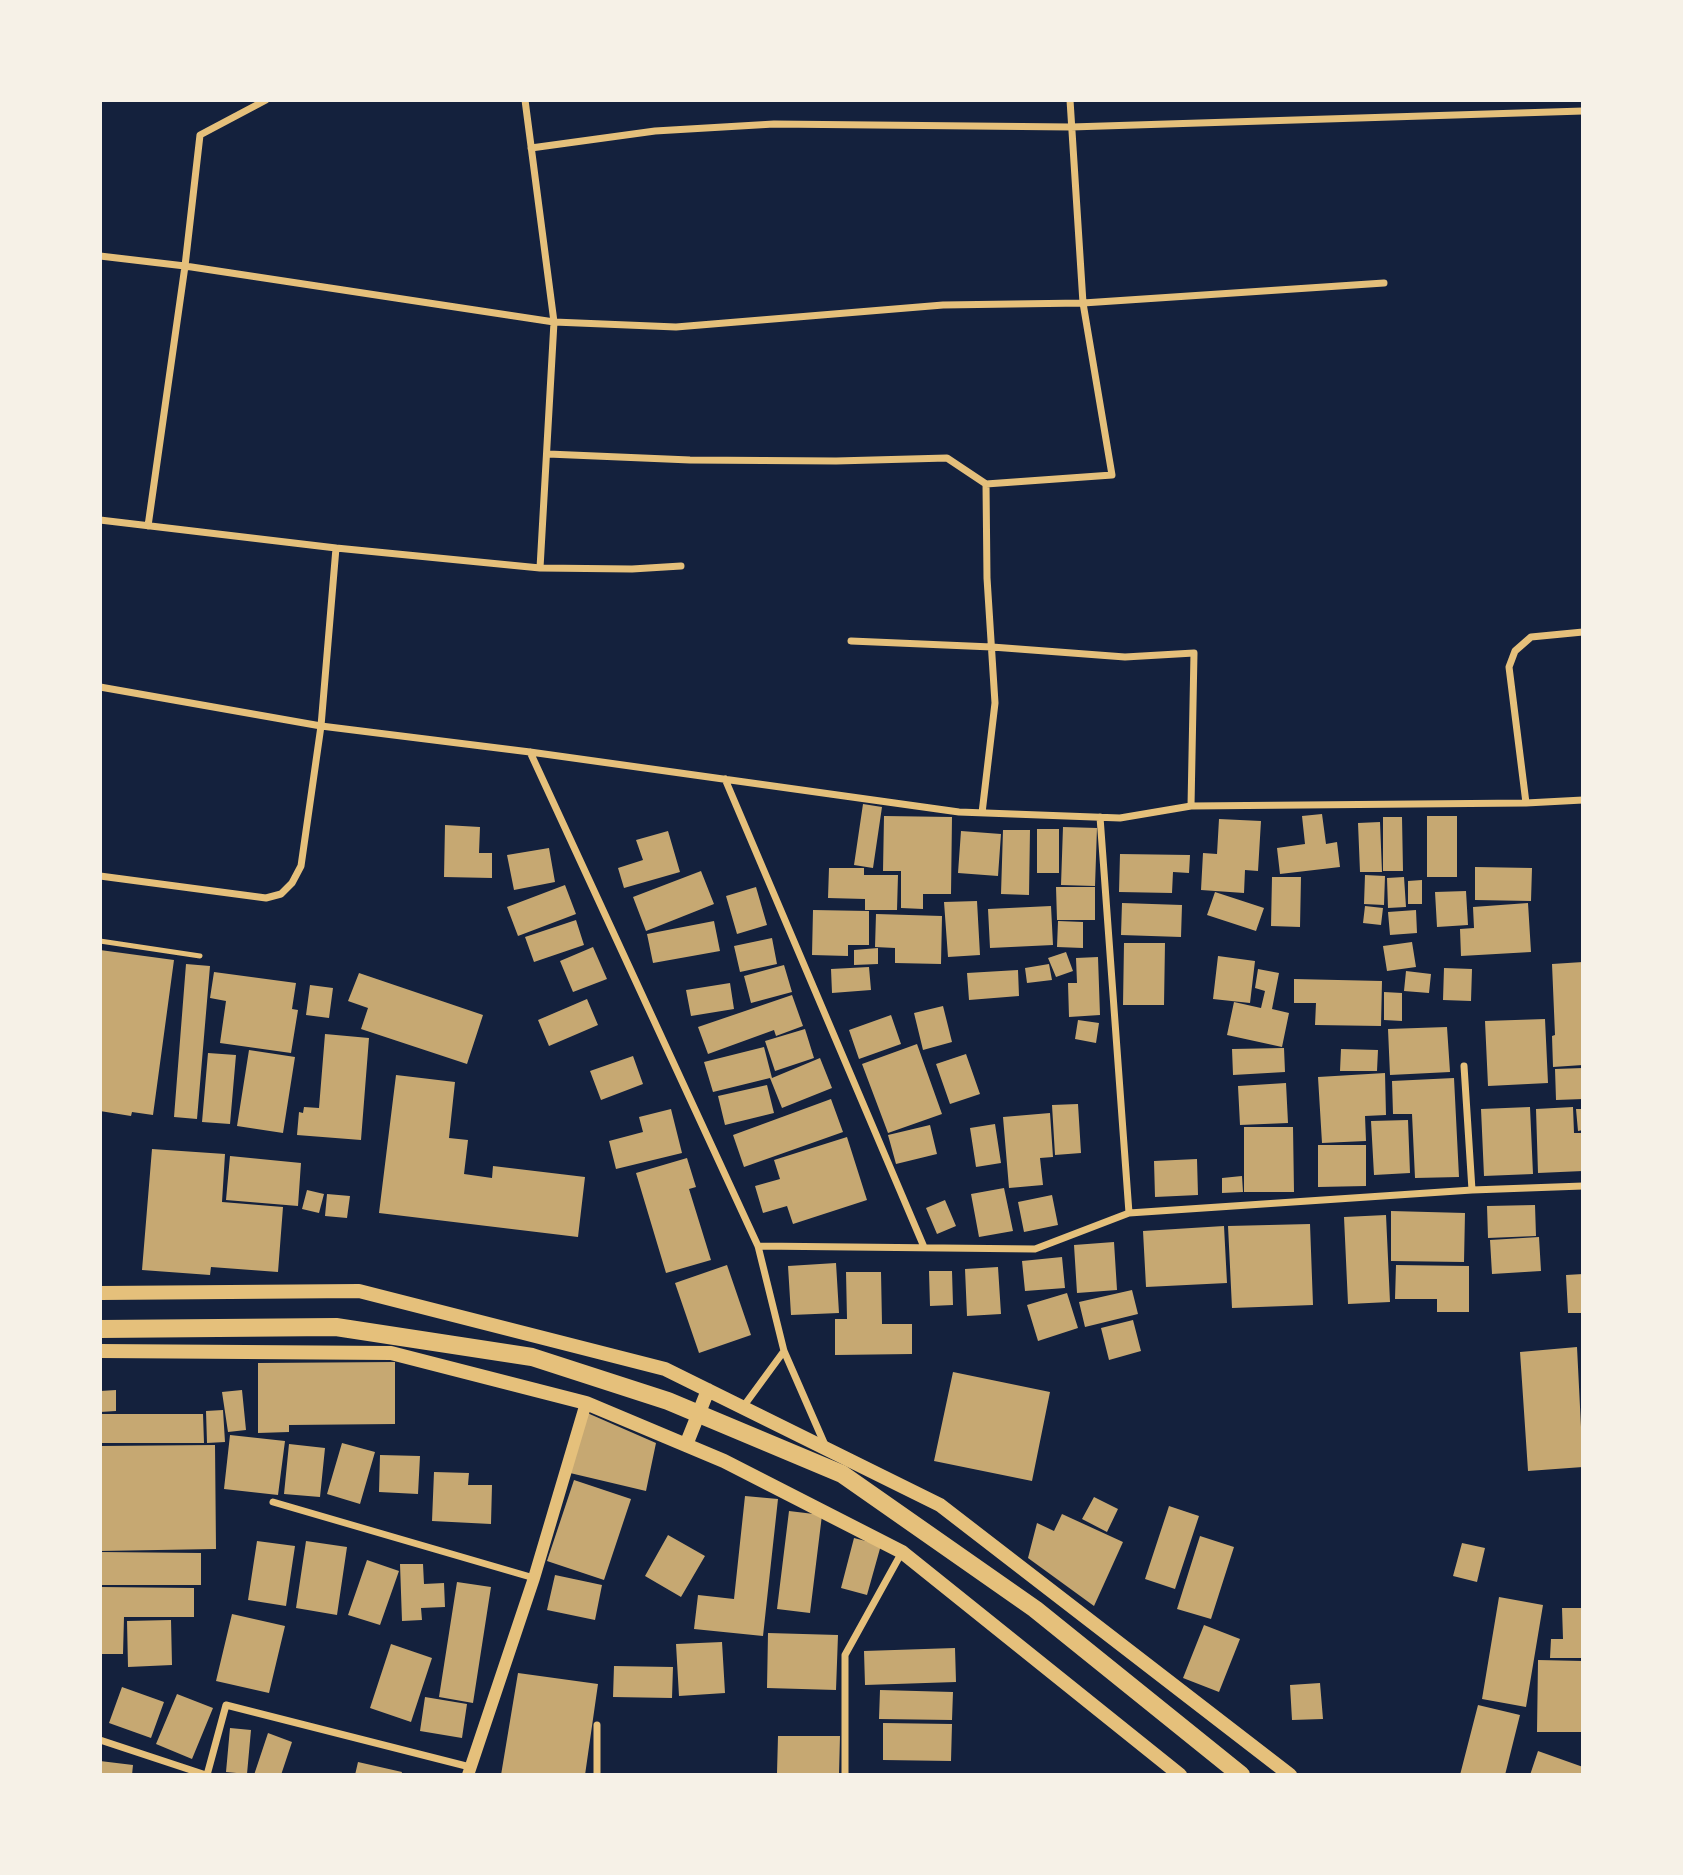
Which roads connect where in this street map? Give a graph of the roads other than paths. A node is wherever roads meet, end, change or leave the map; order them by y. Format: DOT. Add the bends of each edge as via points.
graph roads {
  1 [pos="266,100"];
  2 [pos="524,100"];
  3 [pos="1070,100"];
  4 [pos="1583,111"];
  5 [pos="1070,127"];
  6 [pos="531,148"];
  7 [pos="100,256"];
  8 [pos="185,266"];
  9 [pos="1384,283"];
  10 [pos="1083,303"];
  11 [pos="554,322"];
  12 [pos="548,454"];
  13 [pos="986,484"];
  14 [pos="100,520"];
  15 [pos="148,526"];
  16 [pos="337,548"];
  17 [pos="681,566"];
  18 [pos="540,568"];
  19 [pos="1583,632"];
  20 [pos="851,641"];
  21 [pos="992,648"];
  22 [pos="100,687"];
  23 [pos="321,726"];
  24 [pos="530,751"];
  25 [pos="725,779"];
  26 [pos="1583,800"];
  27 [pos="1526,803"];
  28 [pos="1191,806"];
  29 [pos="982,813"];
  30 [pos="1100,817"];
  31 [pos="100,876"];
  32 [pos="100,941"];
  33 [pos="200,956"];
  34 [pos="1464,1066"];
  35 [pos="1583,1186"];
  36 [pos="1472,1190"];
  37 [pos="1129,1213"];
  38 [pos="758,1246"];
  39 [pos="925,1247"];
  40 [pos="100,1293"];
  41 [pos="100,1329"];
  42 [pos="100,1351"];
  43 [pos="784,1351"];
  44 [pos="708,1390"];
  45 [pos="586,1403"];
  46 [pos="743,1407"];
  47 [pos="686,1444"];
  48 [pos="827,1448"];
  49 [pos="273,1502"];
  50 [pos="902,1552"];
  51 [pos="534,1578"];
  52 [pos="597,1725"];
  53 [pos="100,1740"];
  54 [pos="469,1771"];
  55 [pos="206,1775"];
  56 [pos="597,1775"];
  57 [pos="845,1775"];
  58 [pos="1180,1775"];
  59 [pos="1241,1775"];
  60 [pos="1290,1775"];
  1 -- 8 [label="street" via="200,135"];
  2 -- 6 [label="street"];
  3 -- 5 [label="street"];
  4 -- 5 [label="street"];
  5 -- 6 [label="street" via="774,124 655,131"];
  5 -- 10 [label="street"];
  6 -- 11 [label="street"];
  7 -- 8 [label="street"];
  8 -- 11 [label="street"];
  8 -- 15 [label="street"];
  9 -- 10 [label="street"];
  10 -- 11 [label="street" via="943,305 676,327"];
  10 -- 13 [label="street" via="1112,475"];
  11 -- 12 [label="street"];
  12 -- 13 [label="street" via="690,460 947,458"];
  12 -- 18 [label="street"];
  13 -- 21 [label="street"];
  14 -- 15 [label="street"];
  15 -- 16 [label="street"];
  16 -- 18 [label="street"];
  16 -- 23 [label="street"];
  17 -- 18 [label="street"];
  19 -- 27 [label="street" via="1531,637 1515,651 1509,667"];
  20 -- 21 [label="street"];
  21 -- 28 [label="street" via="1125,657 1194,653"];
  21 -- 29 [label="street" via="995,703"];
  22 -- 23 [label="street"];
  23 -- 24 [label="street"];
  23 -- 31 [label="street" via="301,866 281,894 266,898"];
  24 -- 25 [label="street"];
  24 -- 38 [label="street"];
  25 -- 29 [label="street"];
  25 -- 39 [label="street"];
  26 -- 27 [label="street"];
  27 -- 28 [label="street"];
  28 -- 30 [label="street"];
  29 -- 30 [label="street"];
  30 -- 37 [label="street"];
  32 -- 33 [label="lane"];
  34 -- 36 [label="street"];
  35 -- 36 [label="street"];
  36 -- 37 [label="street"];
  37 -- 39 [label="street" via="1035,1249"];
  38 -- 39 [label="street"];
  38 -- 43 [label="street"];
  40 -- 44 [label="main road" via="359,1291 665,1369"];
  41 -- 59 [label="main road" via="336,1328 532,1357 668,1401 842,1474 1035,1609"];
  42 -- 45 [label="main road" via="391,1353"];
  43 -- 46 [label="street"];
  43 -- 48 [label="street"];
  44 -- 46 [label="main road"];
  44 -- 47 [label="main road"];
  45 -- 47 [label="main road"];
  45 -- 51 [label="street"];
  46 -- 48 [label="main road"];
  47 -- 50 [label="main road"];
  48 -- 60 [label="main road" via="940,1505"];
  49 -- 51 [label="street"];
  50 -- 57 [label="street" via="845,1655"];
  50 -- 58 [label="main road"];
  51 -- 54 [label="street"];
  52 -- 56 [label="street"];
  53 -- 55 [label="street"];
  54 -- 55 [label="street" via="226,1705"];
}
